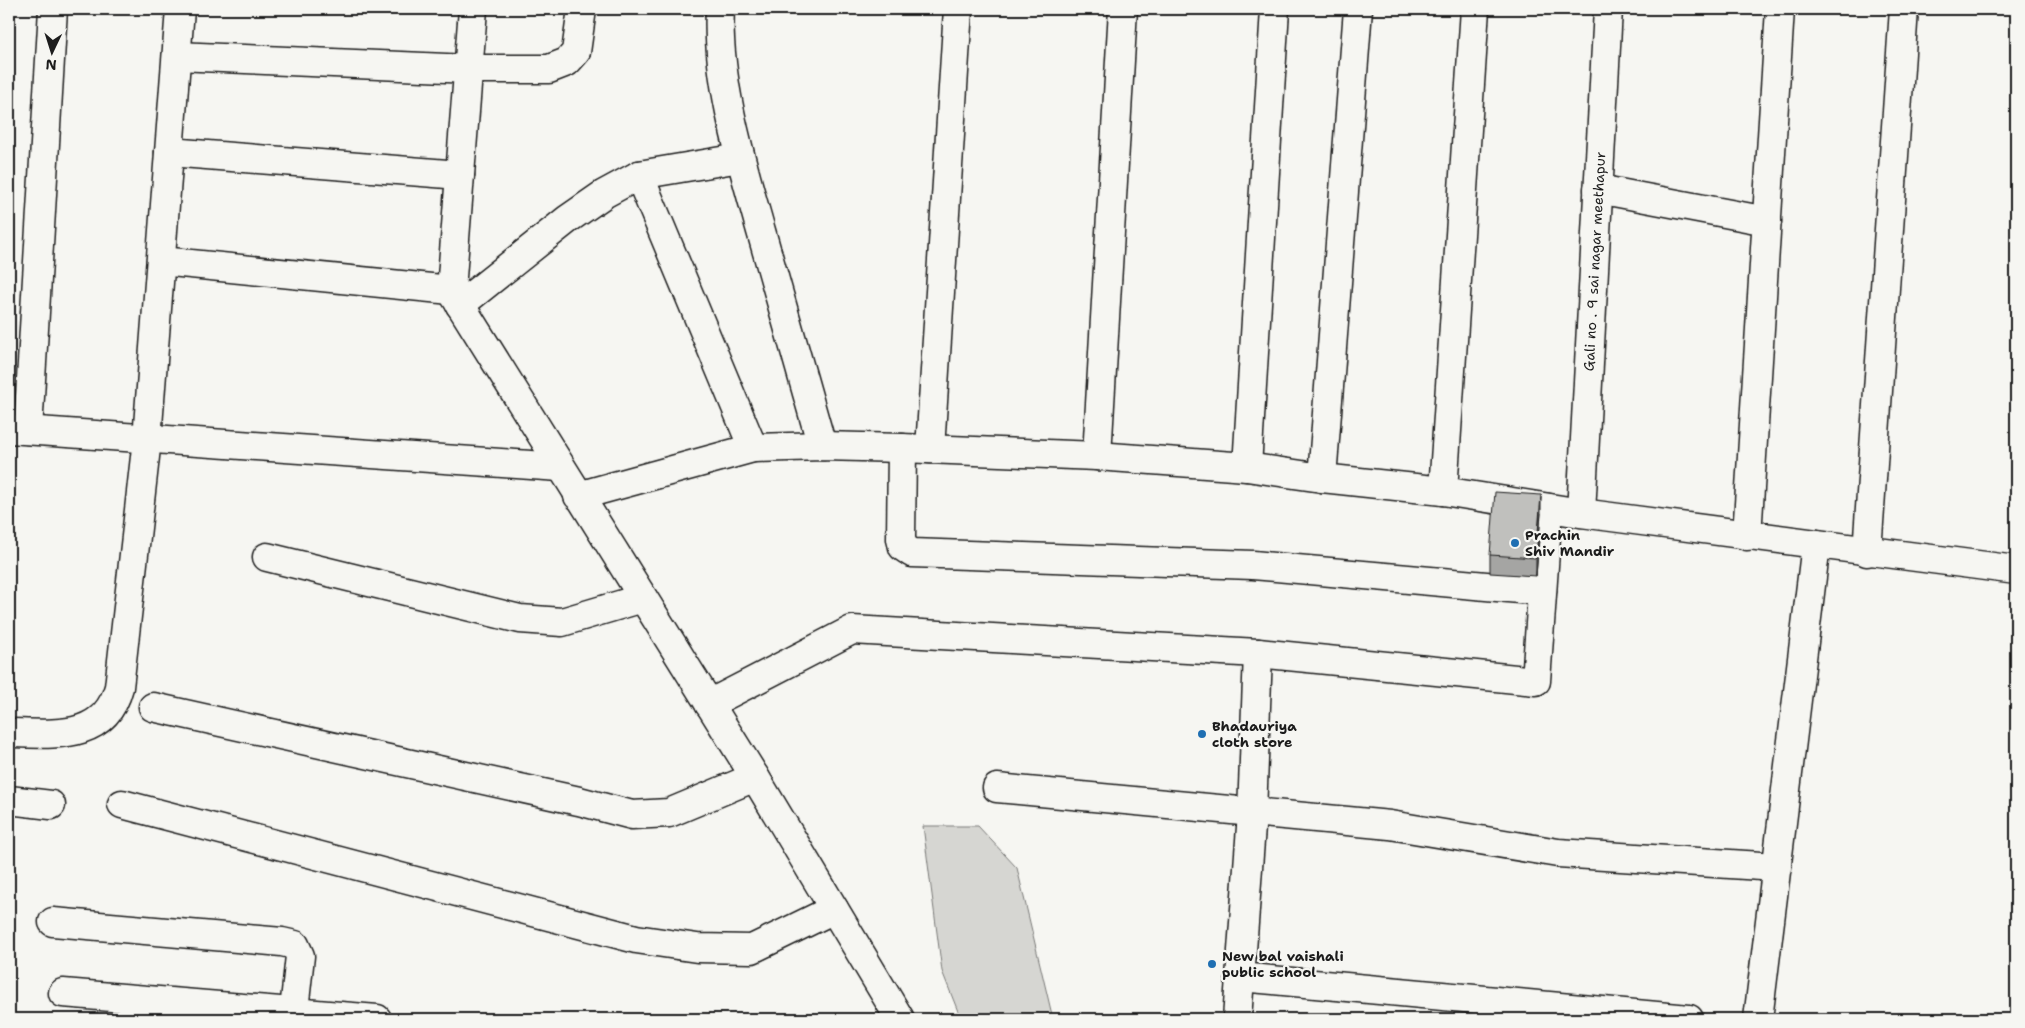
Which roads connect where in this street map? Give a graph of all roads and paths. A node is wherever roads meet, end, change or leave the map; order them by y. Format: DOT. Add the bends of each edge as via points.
graph roads {
  1 [pos="53,9"];
  2 [pos="180,9"];
  3 [pos="474,9"];
  4 [pos="582,9"];
  5 [pos="720,9"];
  6 [pos="958,9"];
  7 [pos="1123,9"];
  8 [pos="1275,9"];
  9 [pos="1358,9"];
  10 [pos="1475,9"];
  11 [pos="1608,9"];
  12 [pos="1780,9"];
  13 [pos="1904,9"];
  14 [pos="177,56"];
  15 [pos="468,69"];
  16 [pos="169,152"];
  17 [pos="740,158"];
  18 [pos="460,174"];
  19 [pos="640,175"];
  20 [pos="1598,189"];
  21 [pos="1766,221"];
  22 [pos="161,261"];
  23 [pos="455,297"];
  24 [pos="18,430"];
  25 [pos="147,439"];
  26 [pos="822,446"];
  27 [pos="753,448"];
  28 [pos="902,448"];
  29 [pos="930,449"];
  30 [pos="1097,456"];
  31 [pos="560,467"];
  32 [pos="1248,467"];
  33 [pos="1322,478"];
  34 [pos="1443,491"];
  35 [pos="578,496"];
  36 [pos="1548,508"];
  37 [pos="1581,514"];
  38 [pos="1747,536"];
  39 [pos="1816,544"];
  40 [pos="1867,552"];
  41 [pos="267,557"];
  42 [pos="2016,570"];
  43 [pos="1542,591"];
  44 [pos="643,598"];
  45 [pos="1258,653"];
  46 [pos="709,704"];
  47 [pos="153,707"];
  48 [pos="11,733"];
  49 [pos="755,777"];
  50 [pos="997,788"];
  51 [pos="9,800"];
  52 [pos="51,804"];
  53 [pos="122,804"];
  54 [pos="1252,813"];
  55 [pos="1777,867"];
  56 [pos="834,909"];
  57 [pos="53,922"];
  58 [pos="1240,977"];
  59 [pos="63,994"];
  60 [pos="293,1015"];
  61 [pos="377,1019"];
  62 [pos="900,1019"];
  63 [pos="1237,1019"];
  64 [pos="1689,1019"];
  65 [pos="1758,1019"];
  1 -- 24 [label="street"];
  2 -- 14 [label="street"];
  3 -- 15 [label="street"];
  4 -- 15 [label="street" via="576,52 567,62 549,69"];
  5 -- 17 [label="street" via="726,87"];
  6 -- 29 [label="street"];
  7 -- 30 [label="street"];
  8 -- 32 [label="street"];
  9 -- 33 [label="street"];
  10 -- 34 [label="street"];
  11 -- 20 [label="street, Gali no . 9 sai nagar meethapur"];
  12 -- 21 [label="street"];
  13 -- 40 [label="street"];
  14 -- 15 [label="street"];
  14 -- 16 [label="street"];
  15 -- 18 [label="street"];
  16 -- 18 [label="street"];
  16 -- 22 [label="street"];
  17 -- 19 [label="street"];
  17 -- 26 [label="street"];
  18 -- 23 [label="street"];
  19 -- 23 [label="street" via="604,194"];
  19 -- 27 [label="street"];
  20 -- 21 [label="street"];
  20 -- 37 [label="street, Gali no . 9 sai nagar meethapur"];
  21 -- 38 [label="street"];
  22 -- 23 [label="street"];
  22 -- 25 [label="street"];
  23 -- 31 [label="street"];
  24 -- 25 [label="street"];
  25 -- 31 [label="street"];
  25 -- 48 [label="street" via="124,651 115,703 99,722 75,731"];
  26 -- 27 [label="street"];
  26 -- 28 [label="street"];
  27 -- 35 [label="street"];
  28 -- 29 [label="street"];
  28 -- 43 [label="street" via="901,539 903,547 912,553 1253,565"];
  29 -- 30 [label="street"];
  30 -- 32 [label="street"];
  31 -- 35 [label="street"];
  32 -- 33 [label="street"];
  33 -- 34 [label="street"];
  34 -- 36 [label="street"];
  35 -- 44 [label="street"];
  36 -- 37 [label="street"];
  36 -- 43 [label="street"];
  37 -- 38 [label="street"];
  38 -- 39 [label="street"];
  39 -- 40 [label="street"];
  39 -- 55 [label="street"];
  40 -- 42 [label="street"];
  41 -- 44 [label="street" via="520,619 562,622"];
  43 -- 45 [label="street" via="1536,681"];
  44 -- 46 [label="street"];
  45 -- 46 [label="street" via="852,630"];
  45 -- 54 [label="street"];
  46 -- 49 [label="street"];
  47 -- 49 [label="street" via="632,815 669,813"];
  49 -- 56 [label="street"];
  50 -- 54 [label="street"];
  51 -- 52 [label="street"];
  53 -- 56 [label="street" via="636,939 697,948 752,949"];
  54 -- 55 [label="street" via="1390,825 1558,853"];
  54 -- 58 [label="street"];
  55 -- 65 [label="street"];
  56 -- 62 [label="street"];
  57 -- 60 [label="street" via="295,945 300,956"];
  58 -- 63 [label="street"];
  58 -- 64 [label="street"];
  59 -- 60 [label="street"];
  60 -- 61 [label="street"];
}
